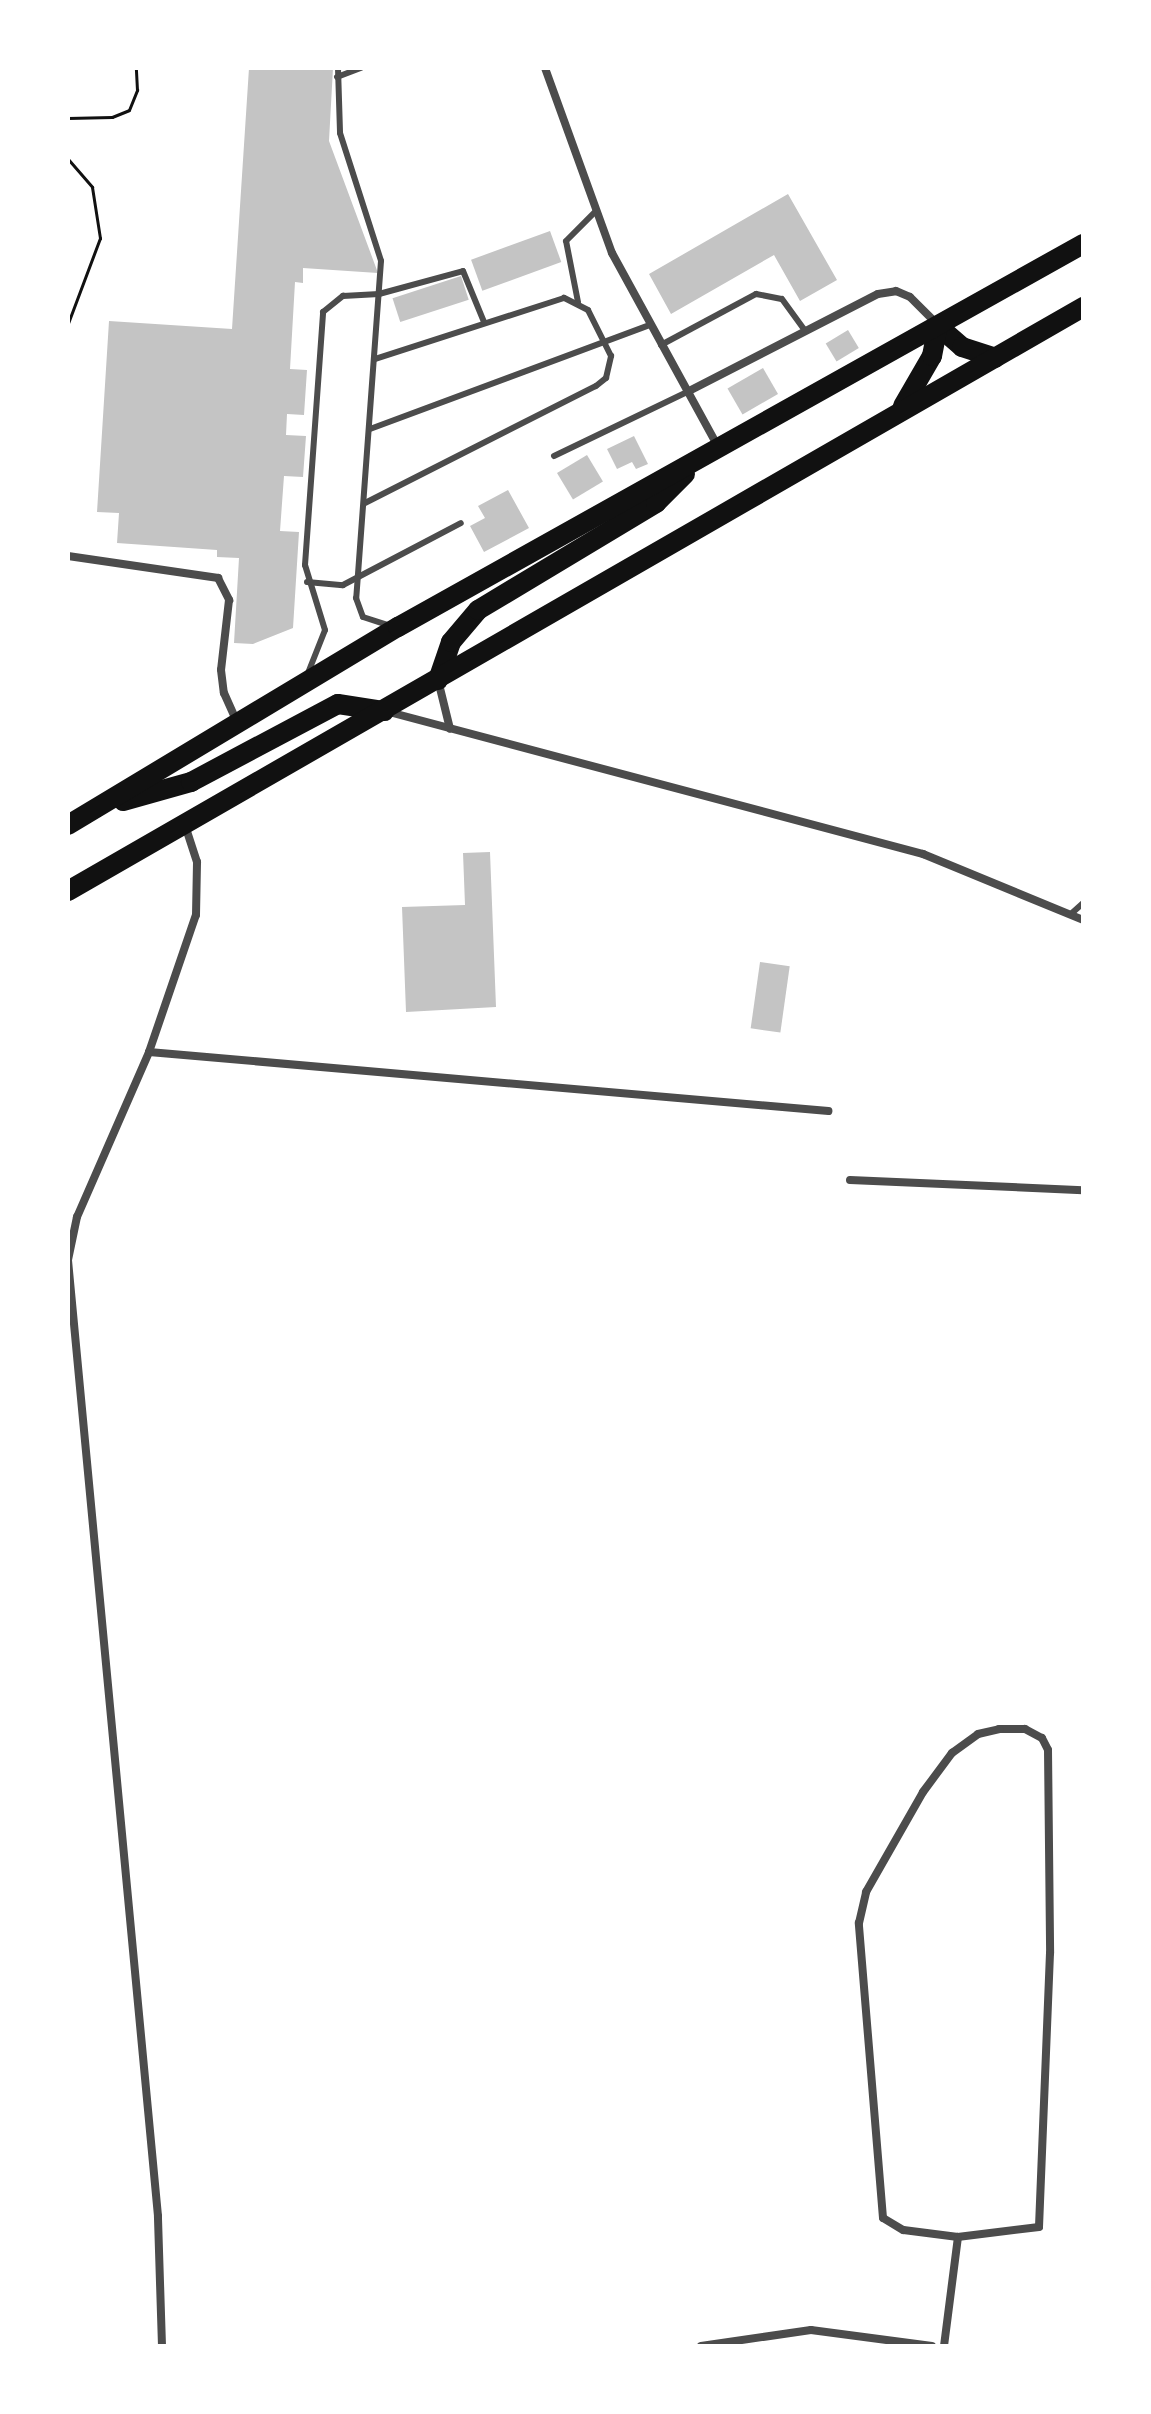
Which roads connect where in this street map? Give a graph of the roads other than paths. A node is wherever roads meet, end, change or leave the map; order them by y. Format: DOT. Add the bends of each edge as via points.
graph roads {
  1 [pos="338,68"];
  2 [pos="361,68"];
  3 [pos="545,68"];
  4 [pos="337,77"];
  5 [pos="594,213"];
  6 [pos="1083,244"];
  7 [pos="379,294"];
  8 [pos="578,302"];
  9 [pos="1083,307"];
  10 [pos="484,322"];
  11 [pos="649,325"];
  12 [pos="938,326"];
  13 [pos="805,331"];
  14 [pos="607,341"];
  15 [pos="661,345"];
  16 [pos="995,358"];
  17 [pos="375,359"];
  18 [pos="689,391"];
  19 [pos="903,406"];
  20 [pos="370,429"];
  21 [pos="711,451"];
  22 [pos="554,456"];
  23 [pos="365,503"];
  24 [pos="461,523"];
  25 [pos="68,556"];
  26 [pos="357,576"];
  27 [pos="307,582"];
  28 [pos="398,627"];
  29 [pos="438,680"];
  30 [pos="303,684"];
  31 [pos="384,711"];
  32 [pos="238,722"];
  33 [pos="450,729"];
  34 [pos="97,809"];
  35 [pos="68,825"];
  36 [pos="185,825"];
  37 [pos="68,891"];
  38 [pos="1083,903"];
  39 [pos="1072,913"];
  40 [pos="1083,920"];
  41 [pos="149,1052"];
  42 [pos="828,1111"];
  43 [pos="850,1180"];
  44 [pos="1083,1190"];
  45 [pos="958,2237"];
  46 [pos="918,2345"];
  47 [pos="162,2346"];
  48 [pos="701,2346"];
  49 [pos="932,2346"];
  50 [pos="944,2346"];
  1 -- 4 [label="lane"];
  2 -- 4 [label="lane"];
  3 -- 5 [label="street"];
  4 -- 7 [label="lane" via="340,133 377,239"];
  5 -- 8 [label="lane" via="566,241"];
  5 -- 11 [label="street"];
  6 -- 12 [label="highway"];
  7 -- 10 [label="lane" via="463,271"];
  7 -- 17 [label="lane"];
  7 -- 27 [label="lane" via="343,296 323,312"];
  8 -- 10 [label="lane" via="549,299"];
  8 -- 14 [label="lane"];
  9 -- 16 [label="highway"];
  10 -- 17 [label="lane"];
  11 -- 14 [label="lane"];
  11 -- 15 [label="street"];
  12 -- 13 [label="street" via="910,297 896,291 878,294"];
  12 -- 16 [label="highway" via="962,347"];
  12 -- 19 [label="highway" via="932,356"];
  12 -- 21 [label="highway"];
  13 -- 15 [label="lane" via="782,299 756,294"];
  13 -- 18 [label="street"];
  14 -- 20 [label="lane"];
  14 -- 23 [label="lane" via="610,367 596,386"];
  15 -- 18 [label="street"];
  16 -- 19 [label="highway"];
  17 -- 20 [label="lane"];
  18 -- 21 [label="street"];
  18 -- 22 [label="lane"];
  19 -- 29 [label="highway"];
  20 -- 23 [label="lane"];
  21 -- 28 [label="highway"];
  21 -- 29 [label="highway" via="656,503 478,610 451,642"];
  23 -- 26 [label="lane"];
  24 -- 26 [label="lane"];
  25 -- 32 [label="street" via="218,578 229,600 221,670 224,693"];
  26 -- 27 [label="lane" via="334,587"];
  26 -- 28 [label="lane" via="357,609 363,617"];
  27 -- 30 [label="lane" via="325,630"];
  28 -- 30 [label="highway"];
  29 -- 31 [label="highway"];
  29 -- 33 [label="street"];
  30 -- 32 [label="highway"];
  31 -- 33 [label="street"];
  31 -- 34 [label="highway" via="338,704 191,782"];
  31 -- 36 [label="highway"];
  32 -- 34 [label="highway"];
  33 -- 39 [label="street" via="923,854"];
  34 -- 35 [label="highway"];
  36 -- 37 [label="highway"];
  36 -- 41 [label="street" via="197,862 196,915"];
  38 -- 39 [label="lane"];
  39 -- 40 [label="street"];
  41 -- 42 [label="street"];
  41 -- 47 [label="street" via="77,1217 68,1260 158,2216"];
  43 -- 44 [label="street"];
  45 -- 45 [label="street" via="1039,2227 1050,1953 1048,1750 1042,1738 1025,1729 978,1734 952,1753 900,1827 866,1892 859,1923 883,2218 903,2230"];
  45 -- 50 [label="street"];
  46 -- 48 [label="street" via="811,2330"];
  46 -- 49 [label="street"];
}
